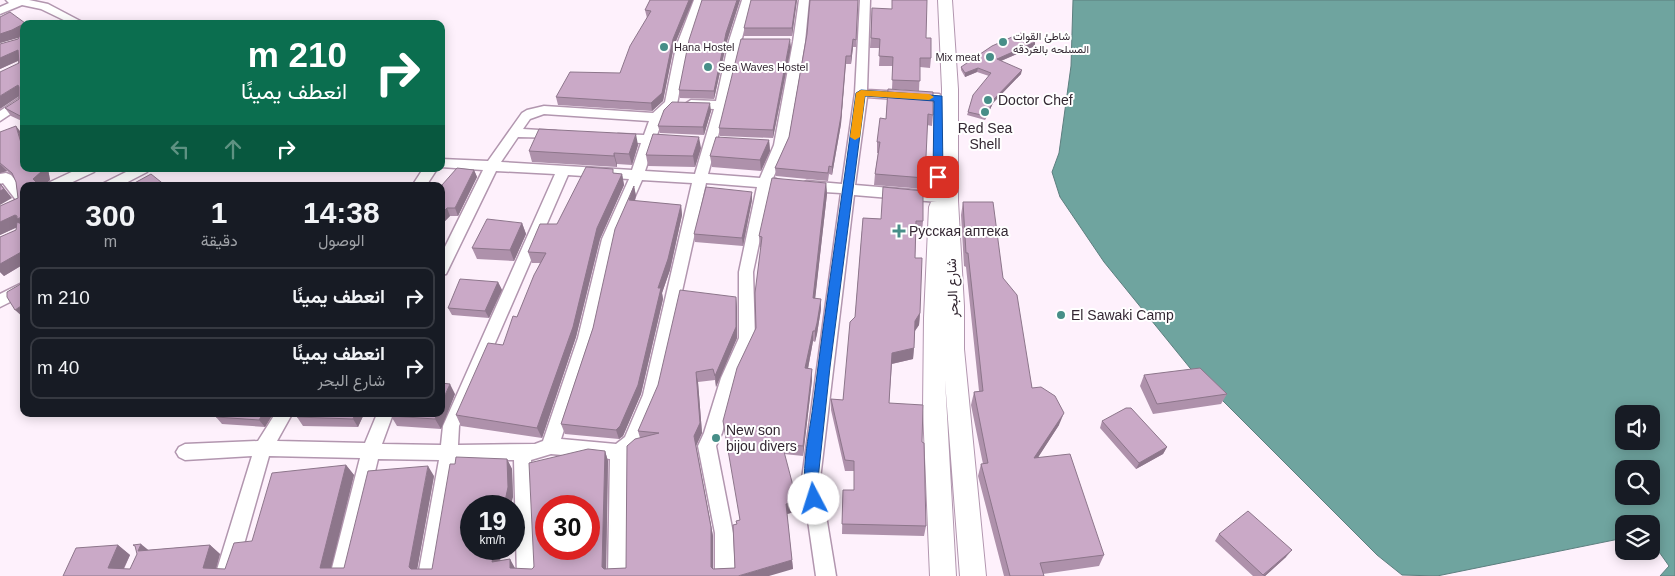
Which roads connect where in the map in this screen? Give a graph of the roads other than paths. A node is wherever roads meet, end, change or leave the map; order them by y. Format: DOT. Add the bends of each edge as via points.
graph roads {
  1 [pos="11,0"];
  2 [pos="699,0"];
  3 [pos="747,0"];
  4 [pos="804,0"];
  5 [pos="865,0"];
  6 [pos="938,0"];
  7 [pos="945,0"];
  8 [pos="23,1"];
  9 [pos="0,10"];
  10 [pos="70,20"];
  11 [pos="861,93"];
  12 [pos="938,98"];
  13 [pos="20,102"];
  14 [pos="671,104"];
  15 [pos="720,105"];
  16 [pos="0,117"];
  17 [pos="657,117"];
  18 [pos="516,133"];
  19 [pos="572,136"];
  20 [pos="600,137"];
  21 [pos="649,139"];
  22 [pos="676,140"];
  23 [pos="693,140"];
  24 [pos="719,141"];
  25 [pos="445,163"];
  26 [pos="492,166"];
  27 [pos="564,171"];
  28 [pos="83,172"];
  29 [pos="136,172"];
  30 [pos="637,175"];
  31 [pos="700,178"];
  32 [pos="0,179"];
  33 [pos="61,182"];
  34 [pos="117,182"];
  35 [pos="765,182"];
  36 [pos="848,189"];
  37 [pos="20,196"];
  38 [pos="938,197"];
  39 [pos="20,203"];
  40 [pos="8,208"];
  41 [pos="445,262"];
  42 [pos="20,290"];
  43 [pos="0,301"];
  44 [pos="282,417"];
  45 [pos="384,417"];
  46 [pos="550,446"];
  47 [pos="263,448"];
  48 [pos="371,450"];
  49 [pos="185,452"];
  50 [pos="522,452"];
  51 [pos="619,452"];
  52 [pos="449,453"];
  53 [pos="225,576"];
  54 [pos="340,576"];
  55 [pos="428,576"];
  56 [pos="527,576"];
  57 [pos="618,576"];
  58 [pos="725,576"];
  59 [pos="826,576"];
  60 [pos="943,576"];
  61 [pos="973,576"];
  1 -- 8 [label="street"];
  2 -- 14 [label="street" via="682,47"];
  3 -- 15 [label="street" via="740,41"];
  4 -- 35 [label="street" via="776,144"];
  5 -- 11 [label="street"];
  6 -- 12 [label="main road, شارع البحر"];
  7 -- 61 [label="main road, شارع البحر" via="950,89 953,349"];
  8 -- 9 [label="street"];
  8 -- 10 [label="street" via="44,6"];
  11 -- 12 [label="street"];
  11 -- 36 [label="street"];
  12 -- 38 [label="main road, شارع البحر"];
  13 -- 16 [label="street"];
  14 -- 15 [label="street"];
  14 -- 17 [label="street" via="663,107"];
  15 -- 24 [label="street"];
  17 -- 18 [label="street" via="537,111 526,116"];
  17 -- 21 [label="street"];
  18 -- 19 [label="street"];
  18 -- 26 [label="street"];
  20 -- 21 [label="street"];
  21 -- 22 [label="street"];
  21 -- 30 [label="street"];
  23 -- 24 [label="street"];
  24 -- 31 [label="street"];
  25 -- 26 [label="street"];
  26 -- 27 [label="street"];
  26 -- 41 [label="street"];
  27 -- 30 [label="street"];
  27 -- 52 [label="street" via="451,426"];
  28 -- 33 [label="street"];
  29 -- 34 [label="street"];
  30 -- 31 [label="street"];
  30 -- 46 [label="street" via="609,239 586,338"];
  31 -- 35 [label="street"];
  31 -- 51 [label="street" via="651,395 631,442"];
  32 -- 37 [label="street" via="6,178"];
  35 -- 36 [label="street"];
  35 -- 58 [label="street" via="746,272 747,338 707,446 724,533"];
  36 -- 38 [label="street"];
  36 -- 59 [label="street" via="811,479"];
  38 -- 60 [label="main road, شارع البحر" via="934,410"];
  39 -- 40 [label="street"];
  42 -- 43 [label="street"];
  44 -- 47 [label="street"];
  45 -- 48 [label="street"];
  46 -- 50 [label="street" via="536,452"];
  46 -- 51 [label="street"];
  47 -- 48 [label="street"];
  47 -- 49 [label="street"];
  47 -- 53 [label="street"];
  48 -- 52 [label="street"];
  48 -- 54 [label="street"];
  50 -- 52 [label="street"];
  50 -- 56 [label="street"];
  51 -- 57 [label="street"];
  52 -- 55 [label="street"];
}
